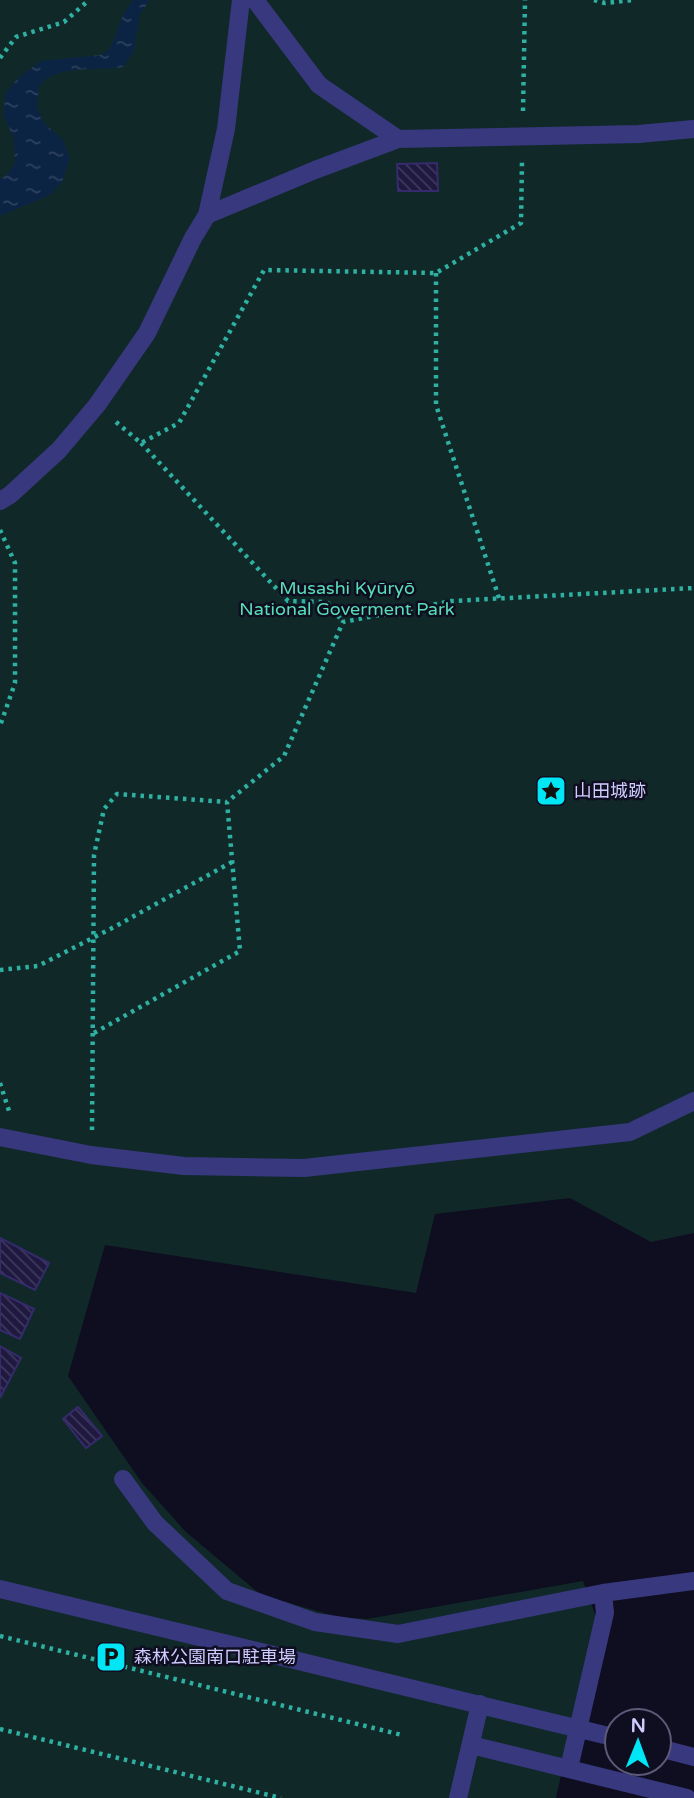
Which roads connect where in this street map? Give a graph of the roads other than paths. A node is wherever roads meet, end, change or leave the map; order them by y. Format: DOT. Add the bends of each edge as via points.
graph roads {
  1 [pos="241,0"];
  2 [pos="255,0"];
  3 [pos="694,129"];
  4 [pos="398,139"];
  5 [pos="207,215"];
  6 [pos="0,501"];
  7 [pos="694,1101"];
  8 [pos="0,1137"];
  9 [pos="123,1479"];
  10 [pos="694,1581"];
  11 [pos="0,1589"];
  12 [pos="603,1593"];
  13 [pos="480,1704"];
  14 [pos="579,1728"];
  15 [pos="603,1734"];
  16 [pos="471,1745"];
  17 [pos="673,1752"];
  18 [pos="694,1757"];
  19 [pos="569,1768"];
  20 [pos="458,1798"];
  21 [pos="687,1798"];
  1 -- 5 [label="street" via="226,129"];
  2 -- 4 [label="street" via="319,85"];
  3 -- 4 [label="street"];
  4 -- 5 [label="street"];
  5 -- 6 [label="street" via="147,333 97,405 59,450"];
  7 -- 8 [label="street" via="630,1132 304,1168 184,1166 91,1155"];
  9 -- 12 [label="street" via="155,1523 227,1591 315,1622 398,1634"];
  10 -- 12 [label="street"];
  11 -- 13 [label="street"];
  12 -- 14 [label="street" via="605,1613"];
  13 -- 14 [label="street"];
  13 -- 16 [label="street"];
  14 -- 15 [label="street"];
  14 -- 19 [label="street"];
  16 -- 19 [label="street"];
  16 -- 20 [label="street"];
  17 -- 18 [label="street"];
  19 -- 21 [label="street"];
}
